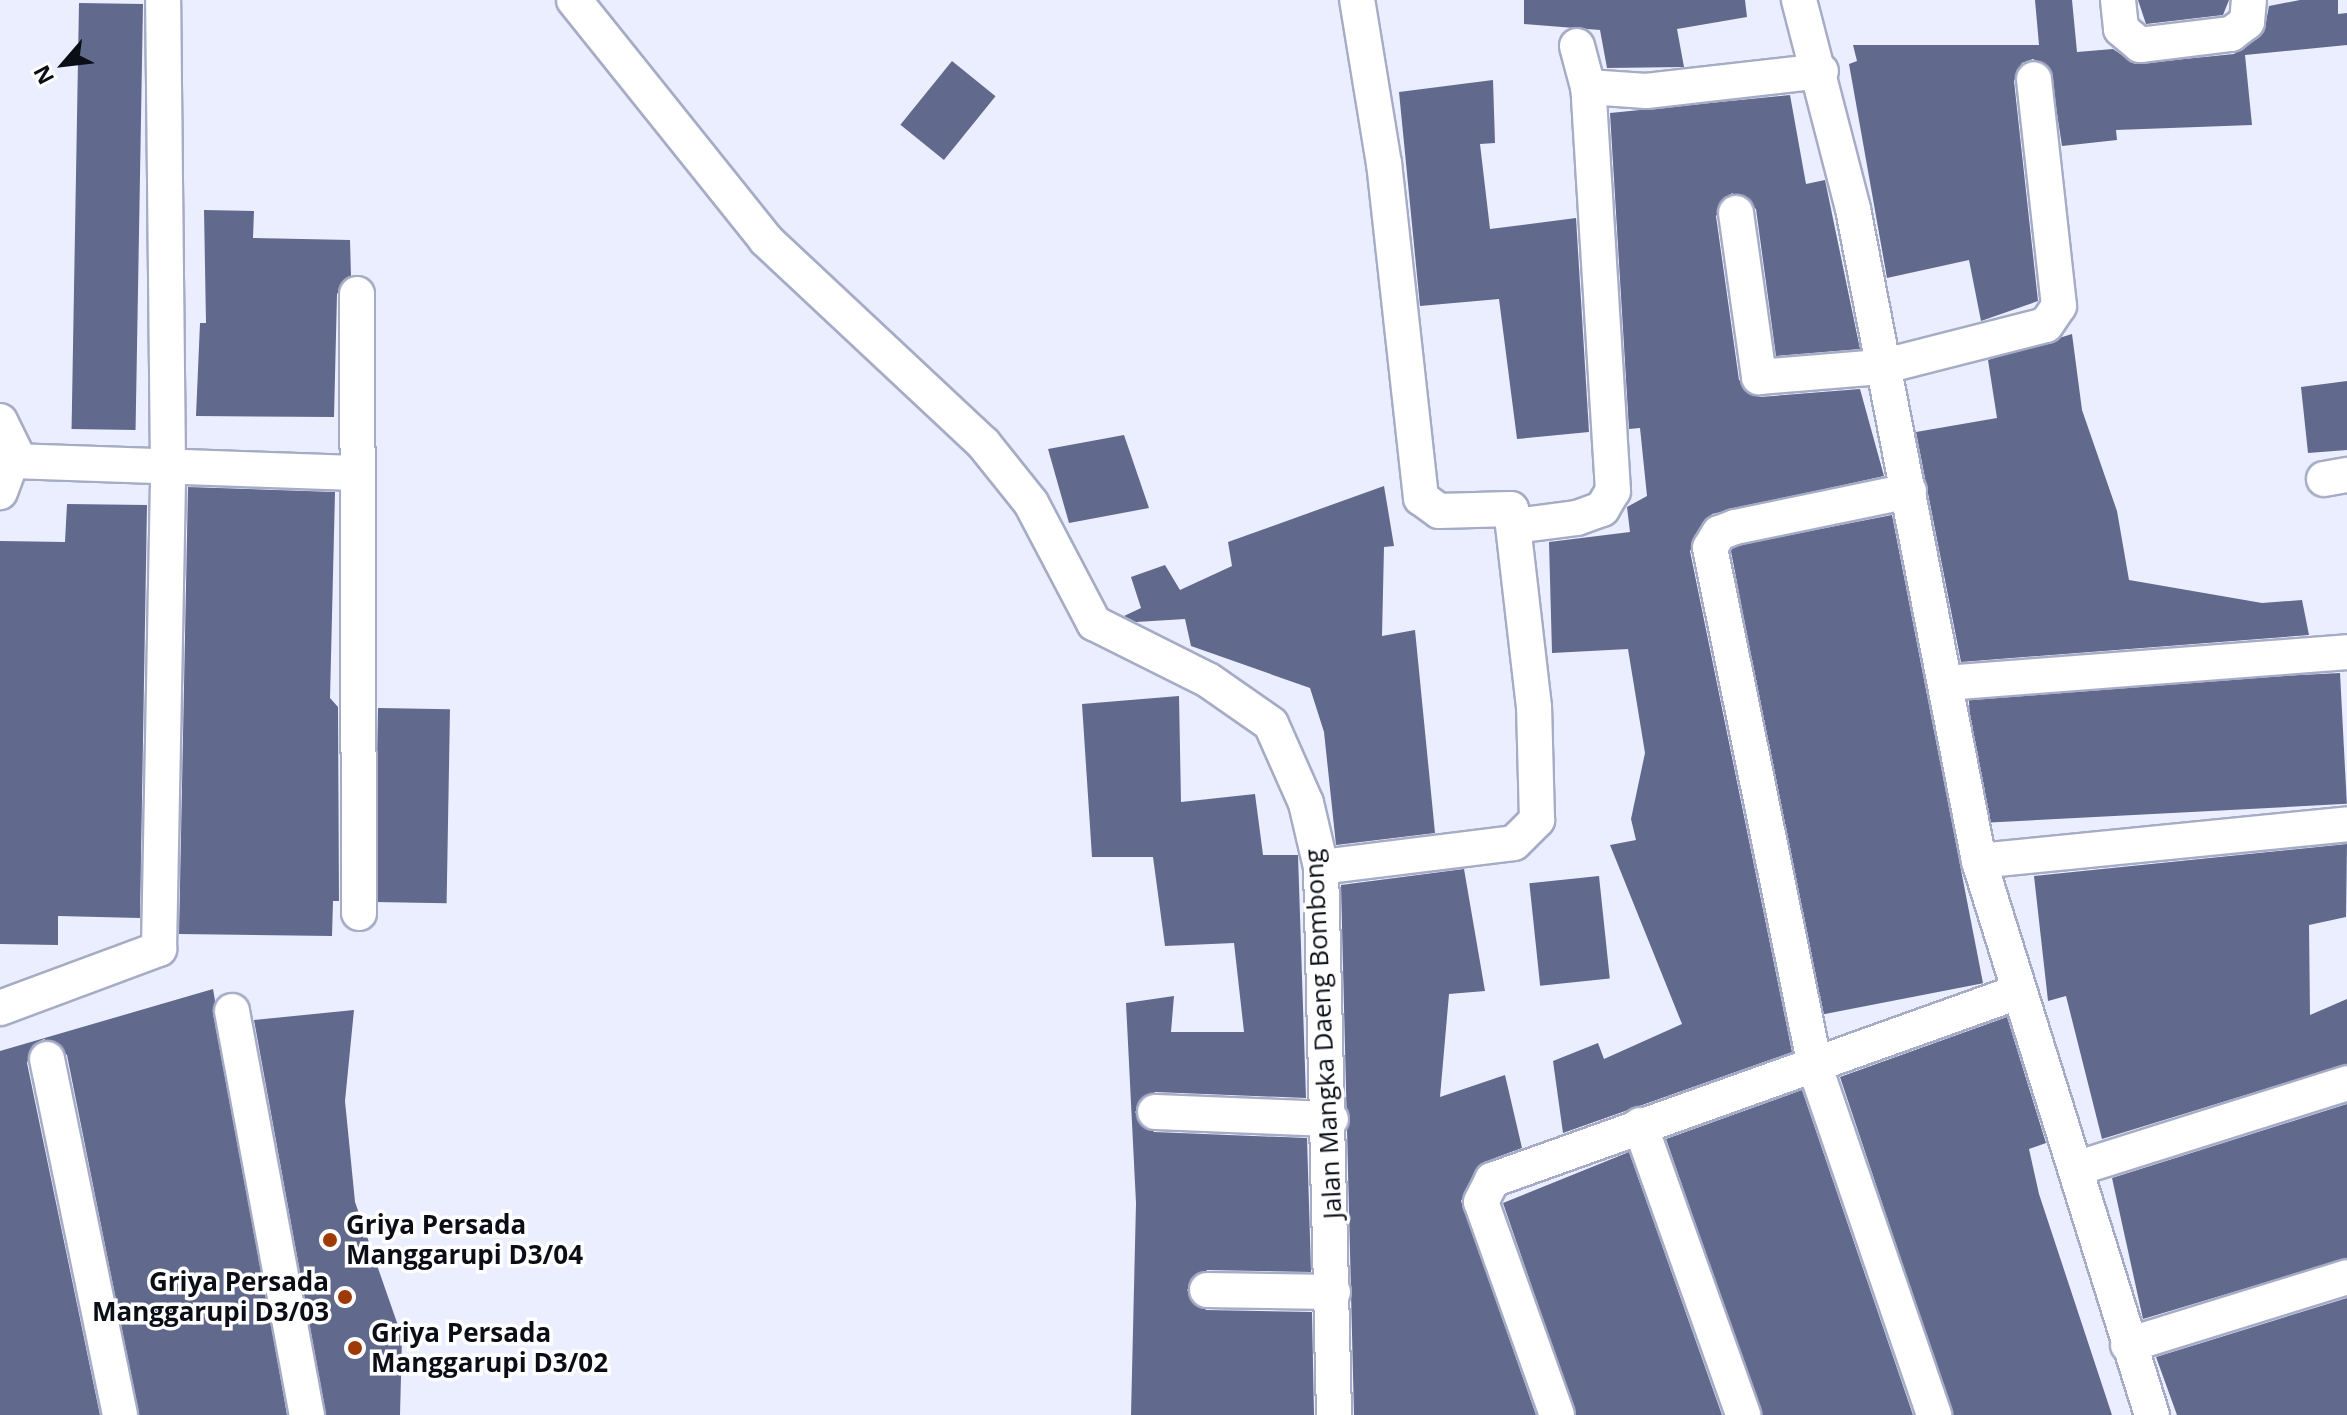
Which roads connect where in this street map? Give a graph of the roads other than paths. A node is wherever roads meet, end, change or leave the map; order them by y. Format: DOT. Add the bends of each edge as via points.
graph roads {
  1 [pos="163,0"];
  2 [pos="574,0"];
  3 [pos="1357,0"];
  4 [pos="1799,0"];
  5 [pos="2118,0"];
  6 [pos="2249,0"];
  7 [pos="1577,46"];
  8 [pos="1821,71"];
  9 [pos="2034,79"];
  10 [pos="1588,87"];
  11 [pos="1736,213"];
  12 [pos="357,294"];
  13 [pos="1881,367"];
  14 [pos="0,421"];
  15 [pos="14,461"];
  16 [pos="168,466"];
  17 [pos="353,473"];
  18 [pos="1909,491"];
  19 [pos="0,492"];
  20 [pos="1515,526"];
  21 [pos="2347,652"];
  22 [pos="1946,683"];
  23 [pos="2347,824"];
  24 [pos="1979,861"];
  25 [pos="1321,867"];
  26 [pos="359,913"];
  27 [pos="2015,993"];
  28 [pos="0,1008"];
  29 [pos="232,1011"];
  30 [pos="47,1059"];
  31 [pos="1815,1067"];
  32 [pos="2347,1083"];
  33 [pos="1155,1112"];
  34 [pos="1331,1119"];
  35 [pos="1640,1125"];
  36 [pos="2078,1168"];
  37 [pos="2347,1277"];
  38 [pos="1207,1290"];
  39 [pos="1333,1292"];
  40 [pos="2128,1345"];
  41 [pos="120,1415"];
  42 [pos="307,1415"];
  43 [pos="1334,1415"];
  44 [pos="1557,1415"];
  45 [pos="1743,1415"];
  46 [pos="1934,1415"];
  47 [pos="2152,1415"];
  1 -- 16 [label="street"];
  2 -- 25 [label="street, Jalan Mangka Daeng Bombong" via="766,240 983,443 1031,503 1094,623 1208,680 1271,724 1306,803"];
  3 -- 20 [label="street" via="1384,164 1421,498 1439,511 1500,505 1511,509"];
  4 -- 8 [label="street"];
  5 -- 6 [label="street" via="2121,29 2140,45 2231,34 2247,22"];
  7 -- 10 [label="street"];
  8 -- 10 [label="street" via="1646,91"];
  8 -- 13 [label="street"];
  9 -- 13 [label="street" via="2059,306 2054,319"];
  10 -- 20 [label="street" via="1613,491 1602,509 1577,518"];
  11 -- 13 [label="street" via="1759,377"];
  12 -- 17 [label="street"];
  13 -- 18 [label="street"];
  14 -- 15 [label="street"];
  15 -- 16 [label="street"];
  15 -- 19 [label="street"];
  16 -- 17 [label="street"];
  16 -- 28 [label="street" via="159,949"];
  17 -- 26 [label="street"];
  18 -- 22 [label="street"];
  18 -- 31 [label="street" via="1735,527 1719,533 1710,548"];
  20 -- 25 [label="street" via="1537,820 1514,843"];
  21 -- 22 [label="street"];
  22 -- 24 [label="street"];
  23 -- 24 [label="street"];
  24 -- 27 [label="street"];
  25 -- 34 [label="street, Jalan Mangka Daeng Bombong"];
  27 -- 31 [label="street"];
  27 -- 36 [label="street"];
  29 -- 42 [label="street"];
  30 -- 41 [label="street"];
  31 -- 35 [label="street"];
  31 -- 46 [label="street"];
  32 -- 36 [label="street"];
  33 -- 34 [label="street"];
  34 -- 39 [label="street, Jalan Mangka Daeng Bombong"];
  35 -- 44 [label="street" via="1483,1189 1481,1202"];
  35 -- 45 [label="street"];
  36 -- 40 [label="street"];
  37 -- 40 [label="street"];
  38 -- 39 [label="street"];
  39 -- 43 [label="street, Jalan Mangka Daeng Bombong"];
  40 -- 47 [label="street"];
}
